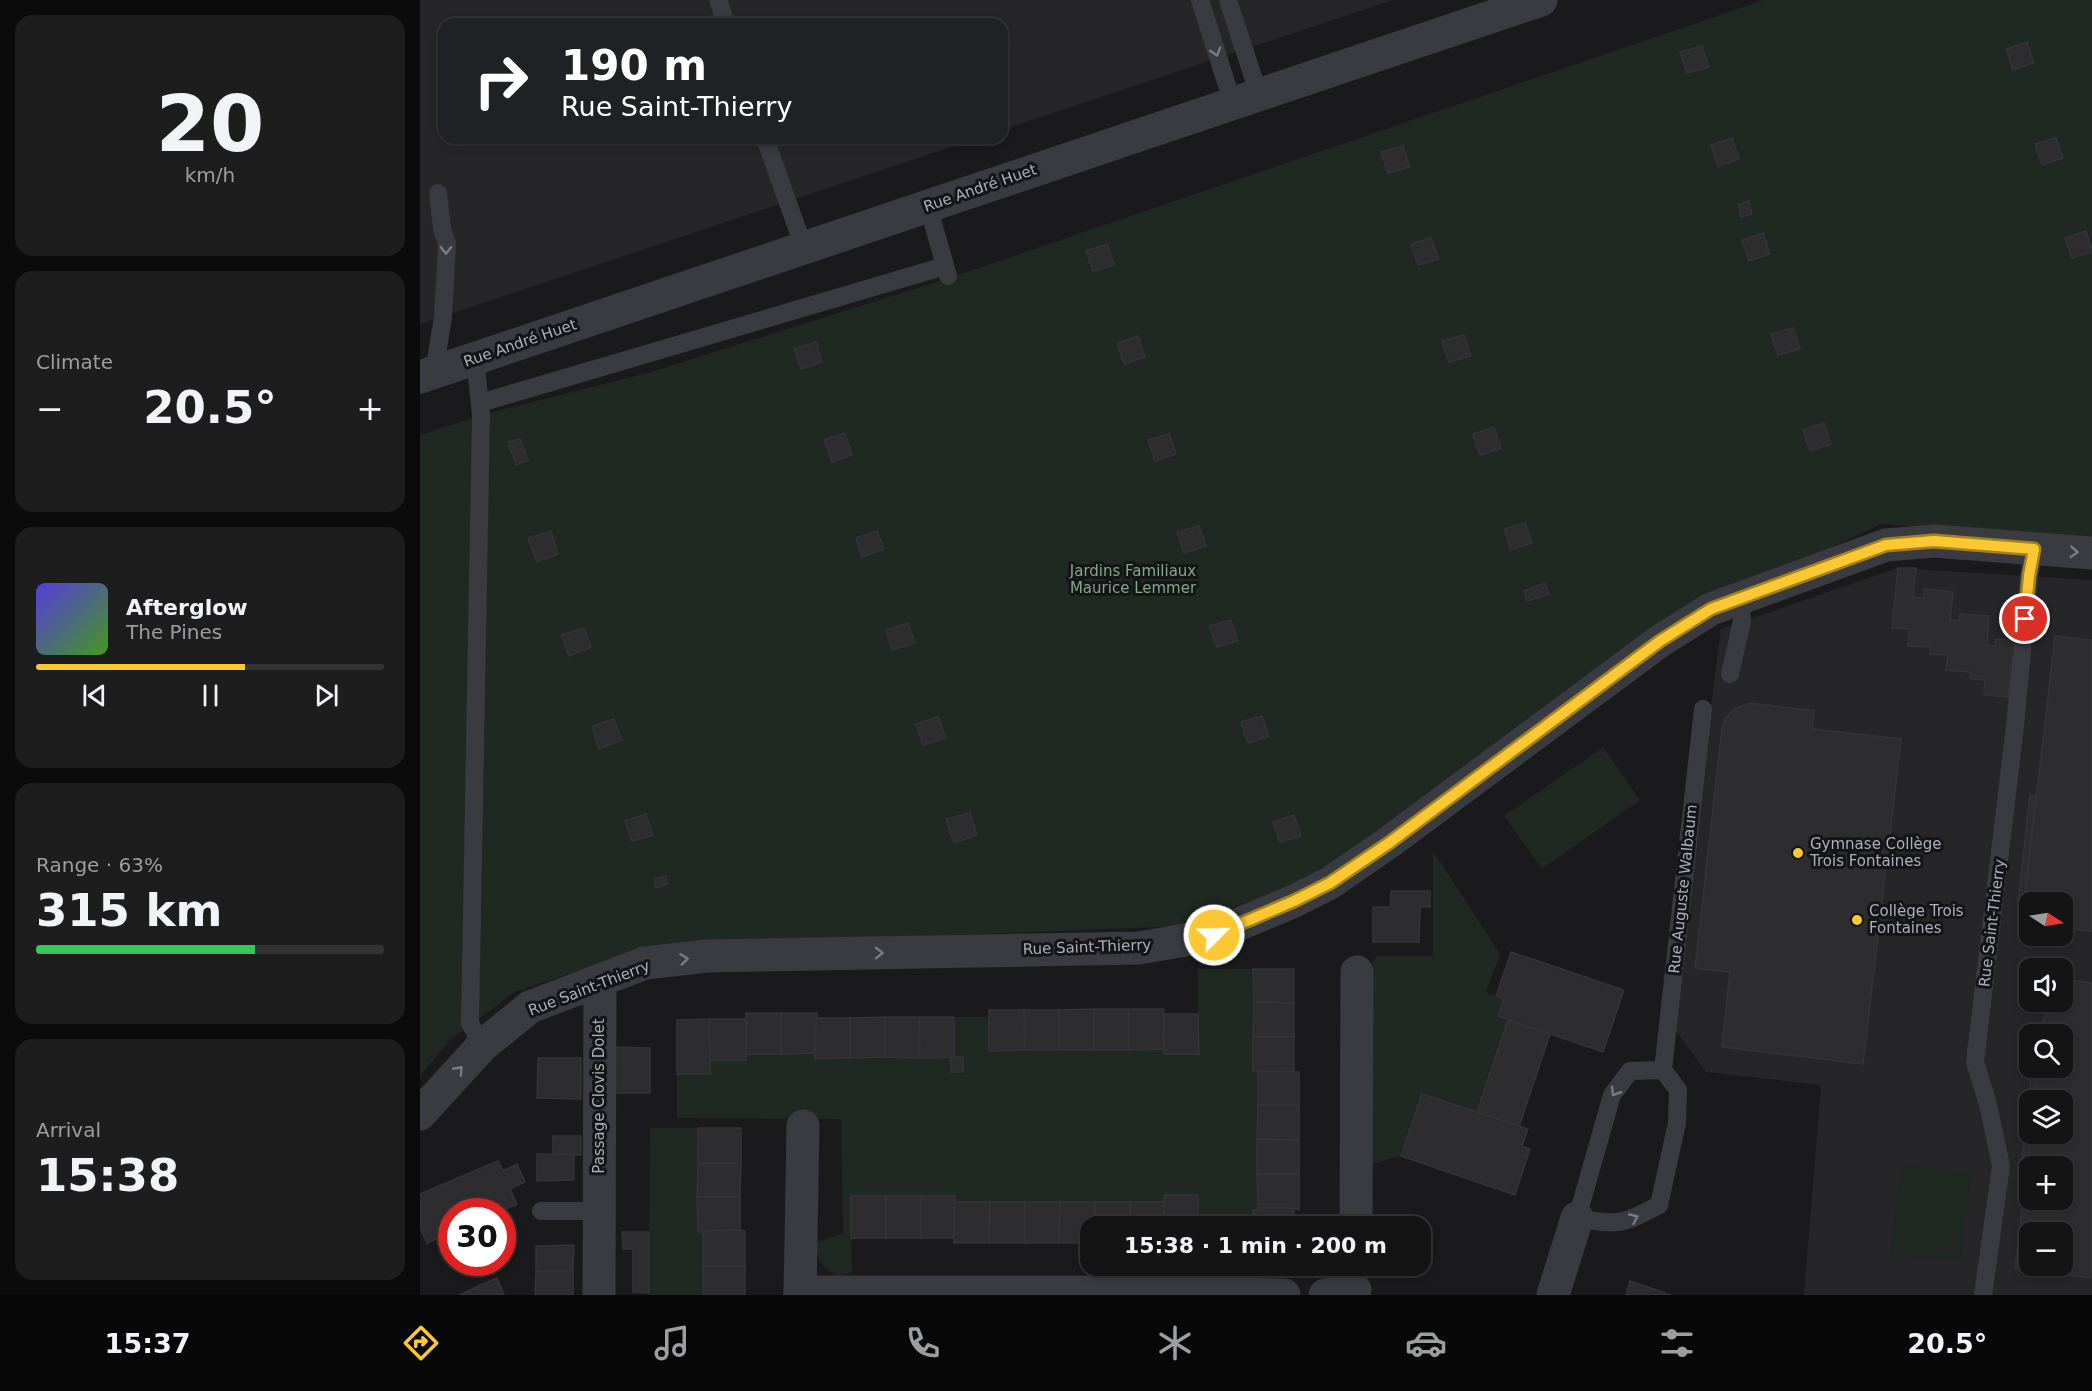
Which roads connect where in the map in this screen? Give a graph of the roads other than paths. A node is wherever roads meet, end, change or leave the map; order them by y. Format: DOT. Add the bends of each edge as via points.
graph roads {
  1 [pos="718,0"];
  2 [pos="1200,0"];
  3 [pos="1228,0"];
  4 [pos="1541,0"];
  5 [pos="724,18"];
  6 [pos="1246,99"];
  7 [pos="767,144"];
  8 [pos="438,193"];
  9 [pos="928,206"];
  10 [pos="804,248"];
  11 [pos="475,358"];
  12 [pos="427,375"];
  13 [pos="480,403"];
  14 [pos="2034,549"];
  15 [pos="2092,553"];
  16 [pos="1740,599"];
  17 [pos="1730,674"];
  18 [pos="1703,709"];
  19 [pos="1357,972"];
  20 [pos="600,980"];
  21 [pos="482,1046"];
  22 [pos="1663,1070"];
  23 [pos="420,1114"];
  24 [pos="802,1126"];
  25 [pos="542,1211"];
  26 [pos="599,1211"];
  27 [pos="1356,1216"];
  28 [pos="1578,1218"];
  29 [pos="800,1293"];
  30 [pos="599,1295"];
  31 [pos="1284,1295"];
  32 [pos="1554,1295"];
  33 [pos="1983,1295"];
  1 -- 5 [label="lane"];
  2 -- 6 [label="lane, one-way"];
  3 -- 6 [label="lane"];
  4 -- 6 [label="street, Rue André Huet"];
  6 -- 9 [label="street, Rue André Huet"];
  7 -- 10 [label="lane"];
  8 -- 12 [label="lane, one-way" via="447,243 443,317"];
  9 -- 10 [label="street, Rue André Huet"];
  9 -- 13 [label="lane" via="947,272"];
  10 -- 11 [label="street, Rue André Huet"];
  11 -- 12 [label="street, Rue André Huet"];
  11 -- 13 [label="lane"];
  13 -- 21 [label="lane" via="470,1023"];
  14 -- 15 [label="street, Rue Saint-Thierry, one-way"];
  14 -- 16 [label="street, Rue Saint-Thierry" via="1934,541 1886,545"];
  14 -- 33 [label="lane, Rue Saint-Thierry" via="1975,1062 2001,1166"];
  16 -- 17 [label="lane" via="1742,621"];
  20 -- 16 [label="street, Rue Saint-Thierry, one-way" via="645,963 708,956 1139,948 1214,935 1330,883 1660,641 1711,609"];
  18 -- 22 [label="lane, Rue Auguste Walbaum"];
  19 -- 27 [label="street"];
  20 -- 21 [label="street, Rue Saint-Thierry" via="530,1006"];
  20 -- 26 [label="street, Passage Clovis Dolet"];
  23 -- 21 [label="street, Rue Saint-Thierry, one-way"];
  22 -- 28 [label="lane, one-way" via="1630,1071 1612,1095"];
  28 -- 22 [label="lane, one-way" via="1628,1222 1659,1205 1678,1101 1678,1090"];
  24 -- 29 [label="street"];
  25 -- 26 [label="lane"];
  26 -- 30 [label="street, Passage Clovis Dolet"];
  28 -- 32 [label="street"];
  29 -- 31 [label="street"];
}
